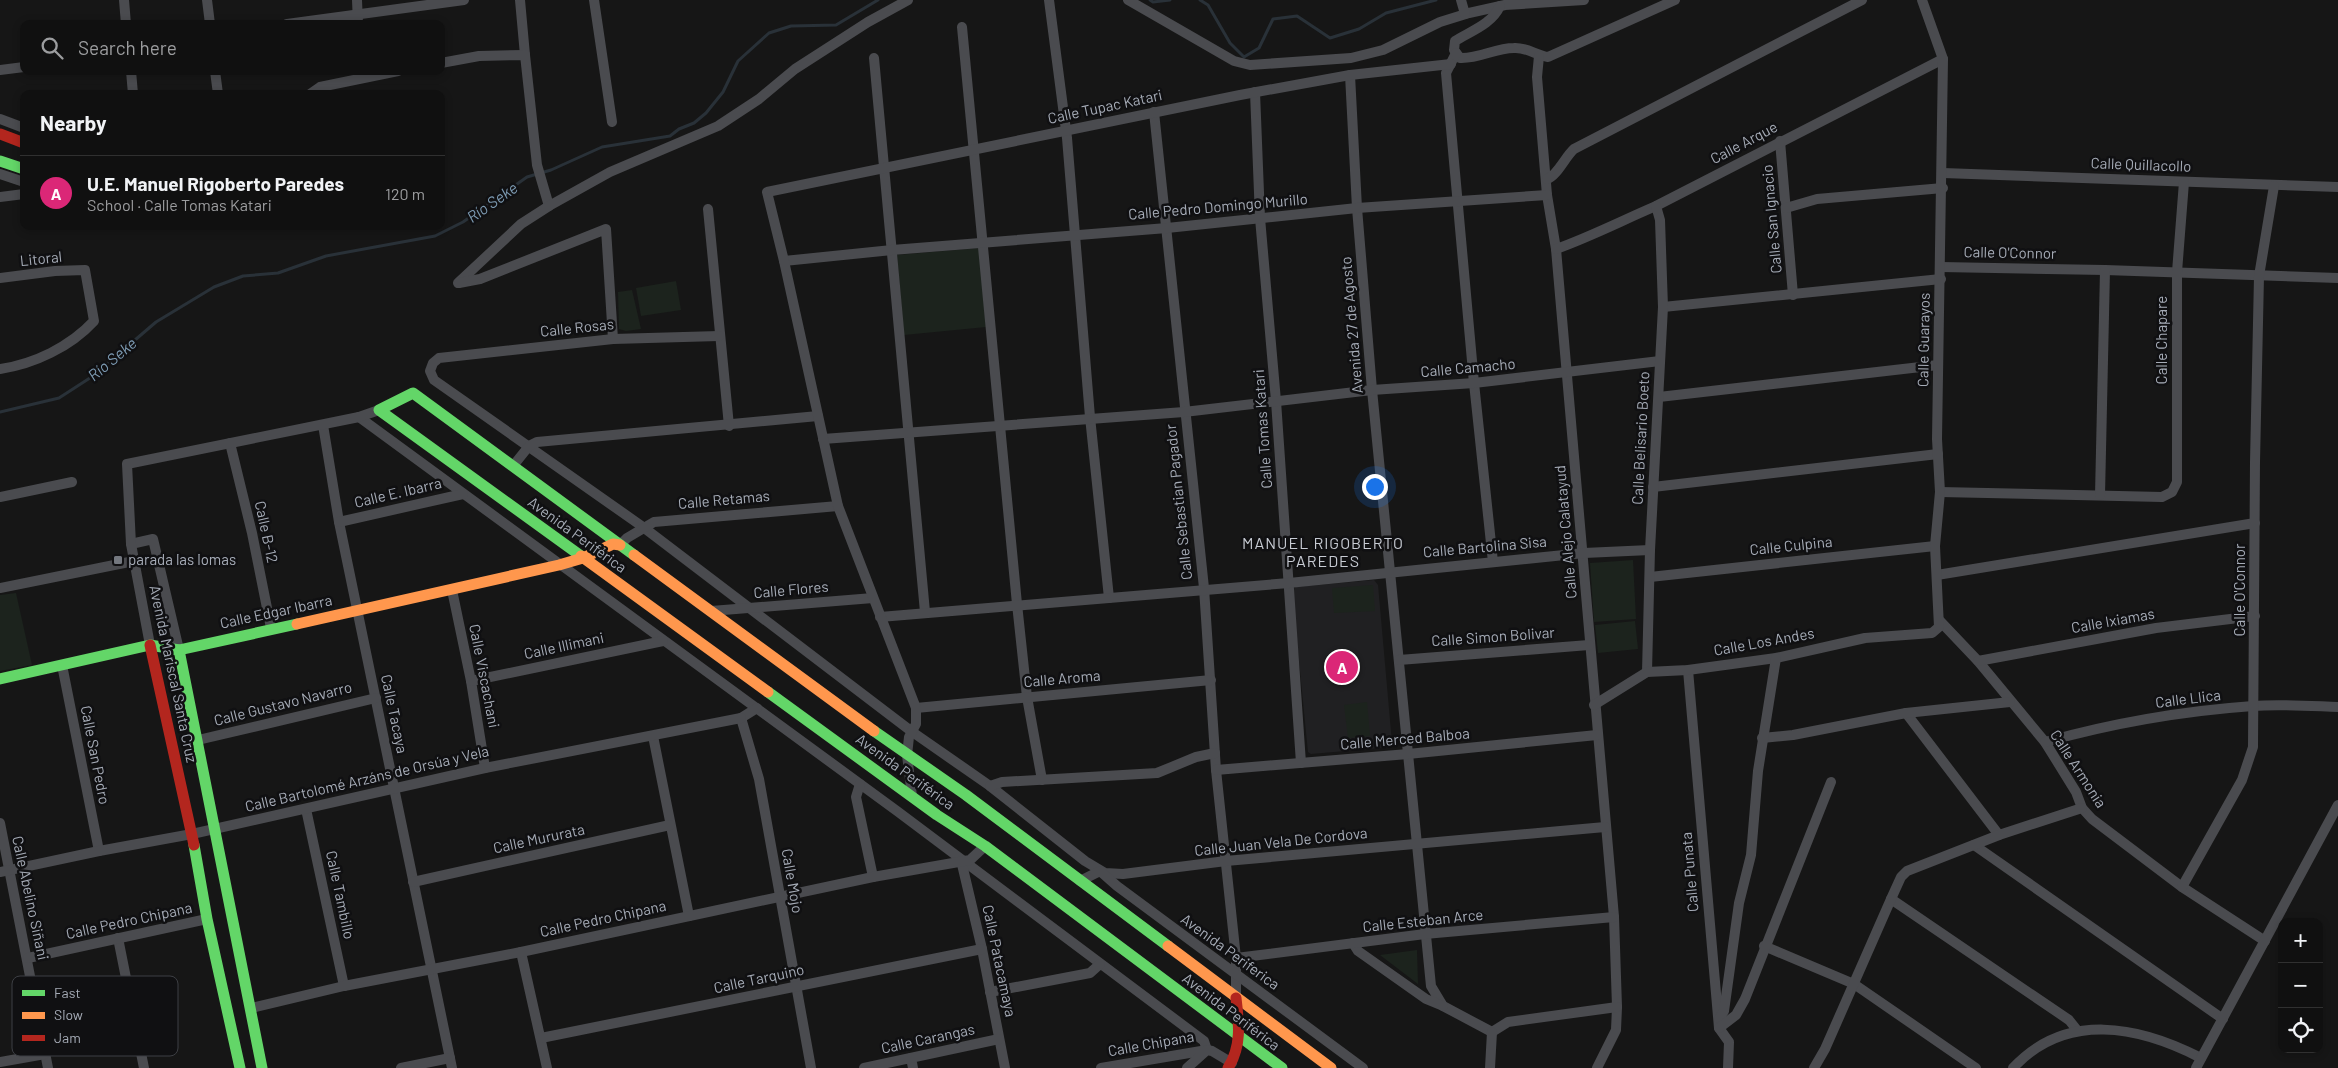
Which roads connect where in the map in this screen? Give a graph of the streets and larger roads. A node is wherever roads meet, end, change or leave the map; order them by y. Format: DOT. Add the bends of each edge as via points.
graph roads {
  1 [pos="124,0"];
  2 [pos="207,0"];
  3 [pos="357,0"];
  4 [pos="464,0"];
  5 [pos="520,0"];
  6 [pos="594,0"];
  7 [pos="908,0"];
  8 [pos="1049,0"];
  9 [pos="1128,0"];
  10 [pos="1460,0"];
  11 [pos="1584,0"];
  12 [pos="1675,0"];
  13 [pos="1862,0"];
  14 [pos="1922,0"];
  15 [pos="1500,6"];
  16 [pos="1465,14"];
  17 [pos="358,18"];
  18 [pos="126,20"];
  19 [pos="210,20"];
  20 [pos="334,20"];
  21 [pos="962,26"];
  22 [pos="1456,53"];
  23 [pos="525,55"];
  24 [pos="1539,56"];
  25 [pos="874,58"];
  26 [pos="1943,59"];
  27 [pos="445,62"];
  28 [pos="1451,64"];
  29 [pos="20,68"];
  30 [pos="0,70"];
  31 [pos="131,75"];
  32 [pos="216,75"];
  33 [pos="358,75"];
  34 [pos="1350,75"];
  35 [pos="133,90"];
  36 [pos="217,90"];
  37 [pos="316,90"];
  38 [pos="1255,92"];
  39 [pos="1154,112"];
  40 [pos="0,119"];
  41 [pos="612,122"];
  42 [pos="20,126"];
  43 [pos="1066,130"];
  44 [pos="0,134"];
  45 [pos="1780,141"];
  46 [pos="20,142"];
  47 [pos="974,149"];
  48 [pos="0,161"];
  49 [pos="885,167"];
  50 [pos="20,168"];
  51 [pos="1943,173"];
  52 [pos="0,174"];
  53 [pos="1547,179"];
  54 [pos="20,181"];
  55 [pos="2184,182"];
  56 [pos="2274,186"];
  57 [pos="2338,187"];
  58 [pos="1943,188"];
  59 [pos="20,194"];
  60 [pos="1547,195"];
  61 [pos="0,197"];
  62 [pos="1457,201"];
  63 [pos="548,206"];
  64 [pos="1656,206"];
  65 [pos="1357,208"];
  66 [pos="1786,208"];
  67 [pos="708,209"];
  68 [pos="1260,218"];
  69 [pos="1167,228"];
  70 [pos="1075,234"];
  71 [pos="983,244"];
  72 [pos="1556,249"];
  73 [pos="892,250"];
  74 [pos="784,261"];
  75 [pos="1941,267"];
  76 [pos="2105,270"];
  77 [pos="2177,272"];
  78 [pos="2259,276"];
  79 [pos="0,278"];
  80 [pos="2338,278"];
  81 [pos="1941,279"];
  82 [pos="1793,295"];
  83 [pos="1663,307"];
  84 [pos="719,336"];
  85 [pos="613,339"];
  86 [pos="1660,361"];
  87 [pos="1938,365"];
  88 [pos="0,369"];
  89 [pos="1566,373"];
  90 [pos="1474,384"];
  91 [pos="1372,390"];
  92 [pos="1659,398"];
  93 [pos="1276,401"];
  94 [pos="379,410"];
  95 [pos="1184,412"];
  96 [pos="818,416"];
  97 [pos="359,417"];
  98 [pos="1090,417"];
  99 [pos="322,424"];
  100 [pos="1000,424"];
  101 [pos="729,426"];
  102 [pos="908,432"];
  103 [pos="823,439"];
  104 [pos="230,443"];
  105 [pos="529,446"];
  106 [pos="1938,454"];
  107 [pos="514,466"];
  108 [pos="72,482"];
  109 [pos="1653,487"];
  110 [pos="1940,492"];
  111 [pos="463,494"];
  112 [pos="2100,495"];
  113 [pos="0,498"];
  114 [pos="838,506"];
  115 [pos="339,522"];
  116 [pos="2255,523"];
  117 [pos="643,527"];
  118 [pos="131,544"];
  119 [pos="620,545"];
  120 [pos="1935,546"];
  121 [pos="1650,550"];
  122 [pos="1584,553"];
  123 [pos="583,558"];
  124 [pos="134,561"];
  125 [pos="1493,562"];
  126 [pos="559,564"];
  127 [pos="1392,571"];
  128 [pos="1937,575"];
  129 [pos="1650,577"];
  130 [pos="1289,583"];
  131 [pos="0,588"];
  132 [pos="1204,588"];
  133 [pos="452,590"];
  134 [pos="873,598"];
  135 [pos="1109,598"];
  136 [pos="1017,604"];
  137 [pos="748,608"];
  138 [pos="358,610"];
  139 [pos="711,611"];
  140 [pos="925,612"];
  141 [pos="2255,616"];
  142 [pos="880,617"];
  143 [pos="1940,621"];
  144 [pos="271,628"];
  145 [pos="663,641"];
  146 [pos="150,645"];
  147 [pos="1589,645"];
  148 [pos="179,650"];
  149 [pos="1776,658"];
  150 [pos="1399,660"];
  151 [pos="1978,661"];
  152 [pos="62,665"];
  153 [pos="1688,670"];
  154 [pos="1647,672"];
  155 [pos="0,680"];
  156 [pos="1211,680"];
  157 [pos="471,681"];
  158 [pos="1027,697"];
  159 [pos="376,698"];
  160 [pos="2010,702"];
  161 [pos="1594,705"];
  162 [pos="2255,706"];
  163 [pos="2338,707"];
  164 [pos="757,708"];
  165 [pos="916,708"];
  166 [pos="1906,713"];
  167 [pos="741,718"];
  168 [pos="911,730"];
  169 [pos="1597,735"];
  170 [pos="653,736"];
  171 [pos="1762,738"];
  172 [pos="198,740"];
  173 [pos="2045,742"];
  174 [pos="1215,753"];
  175 [pos="1408,754"];
  176 [pos="907,755"];
  177 [pos="1301,763"];
  178 [pos="485,768"];
  179 [pos="1216,770"];
  180 [pos="1042,780"];
  181 [pos="1831,782"];
  182 [pos="860,784"];
  183 [pos="990,786"];
  184 [pos="394,789"];
  185 [pos="912,796"];
  186 [pos="2338,805"];
  187 [pos="2082,808"];
  188 [pos="306,809"];
  189 [pos="0,823"];
  190 [pos="670,825"];
  191 [pos="1605,827"];
  192 [pos="216,828"];
  193 [pos="192,834"];
  194 [pos="1999,835"];
  195 [pos="1417,844"];
  196 [pos="1974,845"];
  197 [pos="985,846"];
  198 [pos="99,851"];
  199 [pos="961,860"];
  200 [pos="1226,861"];
  201 [pos="1100,871"];
  202 [pos="4,872"];
  203 [pos="873,877"];
  204 [pos="1080,880"];
  205 [pos="414,882"];
  206 [pos="2182,887"];
  207 [pos="779,896"];
  208 [pos="1891,899"];
  209 [pos="689,916"];
  210 [pos="1614,918"];
  211 [pos="207,919"];
  212 [pos="1425,934"];
  213 [pos="118,938"];
  214 [pos="2265,941"];
  215 [pos="1353,943"];
  216 [pos="1764,946"];
  217 [pos="982,949"];
  218 [pos="521,952"];
  219 [pos="28,958"];
  220 [pos="1236,958"];
  221 [pos="1100,964"];
  222 [pos="432,969"];
  223 [pos="1236,974"];
  224 [pos="31,976"];
  225 [pos="126,976"];
  226 [pos="1854,984"];
  227 [pos="344,986"];
  228 [pos="796,986"];
  229 [pos="990,992"];
  230 [pos="1236,998"];
  231 [pos="1443,1006"];
  232 [pos="1617,1007"];
  233 [pos="250,1008"];
  234 [pos="2222,1019"];
  235 [pos="1719,1024"];
  236 [pos="2077,1030"];
  237 [pos="1492,1032"];
  238 [pos="1239,1037"];
  239 [pos="541,1038"];
  240 [pos="999,1039"];
  241 [pos="1207,1050"];
  242 [pos="34,1056"];
  243 [pos="0,1062"];
  244 [pos="451,1063"];
  245 [pos="912,1063"];
  246 [pos="2199,1063"];
  247 [pos="1230,1066"];
  248 [pos="1818,1067"];
  249 [pos="240,1068"];
  250 [pos="262,1068"];
  251 [pos="401,1068"];
  252 [pos="547,1068"];
  253 [pos="812,1068"];
  254 [pos="864,1068"];
  255 [pos="1005,1068"];
  256 [pos="1101,1068"];
  257 [pos="1188,1068"];
  258 [pos="1282,1068"];
  259 [pos="1331,1068"];
  260 [pos="1363,1068"];
  261 [pos="1490,1068"];
  262 [pos="1597,1068"];
  263 [pos="1728,1068"];
  264 [pos="1976,1068"];
  265 [pos="2013,1068"];
  1 -- 18 [label="street"];
  2 -- 19 [label="street"];
  3 -- 17 [label="street"];
  4 -- 17 [label="street"];
  5 -- 23 [label="street"];
  6 -- 41 [label="street"];
  7 -- 63 [label="street" via="795,69 718,126 610,172"];
  8 -- 43 [label="street"];
  9 -- 16 [label="street" via="1234,61 1250,65 1370,54"];
  10 -- 16 [label="street"];
  11 -- 15 [label="street"];
  12 -- 24 [label="street" via="1548,57"];
  13 -- 53 [label="street" via="1574,149 1555,175"];
  14 -- 26 [label="street, Calle Guarayos"];
  15 -- 16 [label="street"];
  15 -- 22 [label="street" via="1490,20 1455,41"];
  17 -- 20 [label="street"];
  21 -- 47 [label="street"];
  22 -- 24 [label="street" via="1460,58 1469,59 1516,48 1530,50"];
  22 -- 28 [label="street"];
  23 -- 27 [label="street" via="479,56"];
  23 -- 63 [label="street" via="537,165"];
  24 -- 53 [label="street, Calle Alejo Calatayud" via="1537,77"];
  25 -- 49 [label="street"];
  26 -- 45 [label="street, Calle Arque"];
  26 -- 51 [label="street, Calle Guarayos"];
  28 -- 34 [label="street, Calle Tupac Katari"];
  28 -- 62 [label="street" via="1446,73"];
  29 -- 30 [label="street"];
  31 -- 35 [label="street"];
  32 -- 36 [label="street"];
  33 -- 37 [label="street"];
  34 -- 38 [label="street, Calle Tupac Katari"];
  34 -- 65 [label="street, Avenida 27 de Agosto"];
  38 -- 39 [label="street, Calle Tupac Katari"];
  38 -- 68 [label="street, Calle Tomas Katari"];
  39 -- 43 [label="street, Calle Tupac Katari"];
  39 -- 69 [label="street, Calle Sebastian Pagador"];
  40 -- 42 [label="street"];
  43 -- 47 [label="street, Calle Tupac Katari"];
  43 -- 70 [label="street"];
  44 -- 46 [label="street"];
  45 -- 64 [label="street, Calle Arque"];
  45 -- 66 [label="street, Calle San Ignacio"];
  47 -- 49 [label="street, Calle Tupac Katari"];
  47 -- 71 [label="street"];
  48 -- 50 [label="street"];
  49 -- 73 [label="street"];
  49 -- 74 [label="street, Calle Tupac Katari" via="767,192"];
  51 -- 55 [label="street, Calle Quillacollo"];
  51 -- 58 [label="street, Calle Guarayos"];
  52 -- 54 [label="street"];
  53 -- 60 [label="street, Calle Alejo Calatayud"];
  55 -- 56 [label="street, Calle Quillacollo"];
  55 -- 77 [label="street, Calle Chapare"];
  56 -- 57 [label="street, Calle Quillacollo"];
  56 -- 78 [label="street, Calle O'Connor"];
  58 -- 66 [label="street" via="1817,199"];
  58 -- 75 [label="street, Calle Guarayos"];
  59 -- 61 [label="street"];
  60 -- 62 [label="street, Calle Pedro Domingo Murillo"];
  60 -- 72 [label="street, Calle Alejo Calatayud"];
  62 -- 65 [label="street, Calle Pedro Domingo Murillo"];
  62 -- 90 [label="street"];
  63 -- 85 [label="street" via="521,224 458,283 480,279 606,229"];
  64 -- 72 [label="street, Calle Arque"];
  64 -- 83 [label="street, Calle Belisario Boeto" via="1660,220"];
  65 -- 68 [label="street, Calle Pedro Domingo Murillo"];
  65 -- 91 [label="street, Avenida 27 de Agosto"];
  66 -- 82 [label="street, Calle San Ignacio"];
  67 -- 84 [label="street"];
  68 -- 69 [label="street, Calle Pedro Domingo Murillo"];
  68 -- 93 [label="street, Calle Tomas Katari"];
  69 -- 70 [label="street, Calle Pedro Domingo Murillo"];
  69 -- 95 [label="street, Calle Sebastian Pagador"];
  70 -- 71 [label="street, Calle Pedro Domingo Murillo"];
  70 -- 98 [label="street"];
  71 -- 73 [label="street, Calle Pedro Domingo Murillo"];
  71 -- 100 [label="street"];
  72 -- 89 [label="street, Calle Alejo Calatayud"];
  73 -- 74 [label="street, Calle Pedro Domingo Murillo"];
  73 -- 102 [label="street"];
  74 -- 96 [label="street"];
  75 -- 76 [label="street, Calle O'Connor"];
  75 -- 81 [label="street, Calle Guarayos"];
  76 -- 77 [label="street, Calle O'Connor"];
  76 -- 112 [label="street"];
  77 -- 78 [label="street, Calle O'Connor"];
  77 -- 112 [label="street, Calle Chapare" via="2177,482 2162,497"];
  78 -- 80 [label="street, Calle O'Connor"];
  78 -- 116 [label="street, Calle O'Connor"];
  79 -- 88 [label="street, Litoral" via="85,270 94,321 80,336 59,348 14,367"];
  81 -- 82 [label="street"];
  81 -- 87 [label="street, Calle Guarayos"];
  82 -- 83 [label="street"];
  83 -- 86 [label="street, Calle Belisario Boeto"];
  84 -- 85 [label="street, Calle Rosas"];
  84 -- 101 [label="street"];
  85 -- 105 [label="street, Calle Rosas" via="439,358 433,363 430,371 434,380"];
  86 -- 89 [label="street, Calle Camacho"];
  86 -- 92 [label="street, Calle Belisario Boeto"];
  87 -- 92 [label="street"];
  87 -- 106 [label="street, Calle Guarayos"];
  89 -- 90 [label="street, Calle Camacho"];
  89 -- 122 [label="street, Calle Alejo Calatayud"];
  90 -- 91 [label="street, Calle Camacho"];
  90 -- 125 [label="street"];
  91 -- 93 [label="street, Calle Camacho"];
  91 -- 127 [label="street, Avenida 27 de Agosto"];
  92 -- 109 [label="street, Calle Belisario Boeto"];
  93 -- 95 [label="street"];
  93 -- 130 [label="street, Calle Tomas Katari"];
  94 -- 97 [label="street"];
  94 -- 107 [label="street, Avenida Periférica" via="413,393"];
  94 -- 123 [label="street, Avenida Periférica"];
  95 -- 98 [label="street"];
  95 -- 132 [label="street, Calle Sebastian Pagador"];
  96 -- 101 [label="street"];
  96 -- 103 [label="street"];
  97 -- 99 [label="street"];
  97 -- 111 [label="street"];
  98 -- 100 [label="street"];
  98 -- 135 [label="street"];
  99 -- 104 [label="street"];
  99 -- 115 [label="street, Calle Tacaya"];
  100 -- 102 [label="street"];
  100 -- 136 [label="street"];
  101 -- 105 [label="street" via="543,441"];
  102 -- 103 [label="street"];
  102 -- 140 [label="street"];
  103 -- 114 [label="street"];
  104 -- 118 [label="street" via="127,464"];
  104 -- 144 [label="street, Calle B-12"];
  105 -- 107 [label="street"];
  105 -- 117 [label="street"];
  106 -- 109 [label="street"];
  106 -- 110 [label="street, Calle Guarayos"];
  107 -- 119 [label="street, Avenida Periférica"];
  108 -- 113 [label="street"];
  109 -- 121 [label="street, Calle Belisario Boeto"];
  110 -- 112 [label="street"];
  110 -- 120 [label="street, Calle Guarayos"];
  111 -- 115 [label="street, Calle E. Ibarra"];
  111 -- 126 [label="street"];
  114 -- 117 [label="street, Calle Retamas" via="668,520"];
  114 -- 134 [label="street"];
  115 -- 138 [label="street, Calle Tacaya"];
  116 -- 128 [label="street"];
  116 -- 141 [label="street, Calle O'Connor"];
  117 -- 119 [label="street, Calle Retamas"];
  117 -- 137 [label="street"];
  118 -- 124 [label="street, Avenida Mariscal Santa Cruz"];
  118 -- 148 [label="street, Avenida Mariscal Santa Cruz" via="153,539"];
  119 -- 123 [label="street, Calle Edgar Ibarra" via="603,547"];
  119 -- 139 [label="street, Avenida Periférica"];
  120 -- 128 [label="street, Calle Guarayos"];
  120 -- 129 [label="street, Calle Culpina"];
  121 -- 122 [label="street, Calle Bartolina Sisa"];
  121 -- 129 [label="street, Calle Belisario Boeto"];
  122 -- 125 [label="street, Calle Bartolina Sisa"];
  122 -- 147 [label="street, Calle Alejo Calatayud"];
  123 -- 126 [label="street, Calle Edgar Ibarra"];
  123 -- 185 [label="street, Avenida Periférica"];
  124 -- 131 [label="street"];
  124 -- 146 [label="street, Avenida Mariscal Santa Cruz"];
  125 -- 127 [label="street, Calle Bartolina Sisa"];
  126 -- 133 [label="street, Calle Edgar Ibarra"];
  126 -- 145 [label="street"];
  127 -- 130 [label="street, Calle Bartolina Sisa"];
  127 -- 150 [label="street, Avenida 27 de Agosto"];
  128 -- 143 [label="street, Calle Guarayos"];
  129 -- 154 [label="street, Calle Belisario Boeto"];
  130 -- 132 [label="street, Calle Bartolina Sisa"];
  130 -- 177 [label="street, Calle Tomas Katari"];
  132 -- 135 [label="street, Calle Bartolina Sisa"];
  132 -- 156 [label="street, Calle Sebastian Pagador"];
  133 -- 138 [label="street, Calle Edgar Ibarra"];
  133 -- 157 [label="street, Calle Viscachani"];
  134 -- 137 [label="street, Calle Flores"];
  134 -- 142 [label="street"];
  135 -- 136 [label="street, Calle Bartolina Sisa"];
  136 -- 140 [label="street, Calle Bartolina Sisa"];
  136 -- 158 [label="street"];
  137 -- 139 [label="street, Calle Flores"];
  137 -- 168 [label="street"];
  138 -- 144 [label="street, Calle Edgar Ibarra"];
  138 -- 159 [label="street, Calle Tacaya"];
  139 -- 176 [label="street, Avenida Periférica"];
  140 -- 142 [label="street, Calle Bartolina Sisa"];
  141 -- 151 [label="street, Calle Ixiamas" via="2156,628"];
  141 -- 162 [label="street, Calle O'Connor"];
  142 -- 165 [label="street"];
  143 -- 149 [label="street, Calle Los Andes" via="1932,633 1865,638"];
  143 -- 151 [label="street, Calle Armonia"];
  144 -- 148 [label="street, Calle Edgar Ibarra"];
  145 -- 157 [label="street, Calle Illimani"];
  145 -- 164 [label="street"];
  146 -- 148 [label="street, Calle Edgar Ibarra"];
  146 -- 152 [label="street, Calle Edgar Ibarra"];
  146 -- 193 [label="street, Avenida Mariscal Santa Cruz"];
  147 -- 150 [label="street, Calle Simon Bolivar"];
  147 -- 161 [label="street, Calle Alejo Calatayud"];
  148 -- 172 [label="street, Avenida Mariscal Santa Cruz"];
  149 -- 153 [label="street, Calle Los Andes"];
  149 -- 171 [label="street"];
  150 -- 175 [label="street, Avenida 27 de Agosto"];
  151 -- 160 [label="street, Calle Armonia"];
  152 -- 155 [label="street, Calle Edgar Ibarra"];
  152 -- 198 [label="street, Calle San Pedro"];
  153 -- 154 [label="street, Calle Los Andes"];
  153 -- 235 [label="street, Calle Punata"];
  154 -- 161 [label="street, Calle Los Andes"];
  156 -- 158 [label="street, Calle Aroma"];
  156 -- 174 [label="street, Calle Sebastian Pagador"];
  157 -- 178 [label="street, Calle Viscachani"];
  158 -- 165 [label="street, Calle Aroma"];
  158 -- 180 [label="street"];
  159 -- 172 [label="street, Calle Gustavo Navarro"];
  159 -- 184 [label="street, Calle Tacaya"];
  160 -- 166 [label="street"];
  160 -- 173 [label="street, Calle Armonia"];
  161 -- 169 [label="street, Calle Alejo Calatayud"];
  162 -- 163 [label="street, Calle Llica"];
  162 -- 173 [label="street, Calle Llica" via="2171,715"];
  162 -- 206 [label="street, Calle O'Connor" via="2253,747 2245,773"];
  164 -- 167 [label="street"];
  164 -- 182 [label="street"];
  165 -- 168 [label="street" via="916,724"];
  166 -- 171 [label="street" via="1793,736"];
  166 -- 194 [label="street"];
  167 -- 170 [label="street, Calle Bartolomé Arzáns de Orsúa y Vela"];
  167 -- 207 [label="street, Calle Mojo" via="759,779"];
  168 -- 176 [label="street"];
  168 -- 183 [label="street"];
  169 -- 175 [label="street, Calle Merced Balboa"];
  169 -- 191 [label="street, Calle Alejo Calatayud"];
  170 -- 178 [label="street, Calle Bartolomé Arzáns de Orsúa y Vela"];
  170 -- 190 [label="street"];
  171 -- 235 [label="street" via="1751,855 1739,903 1724,1011"];
  172 -- 192 [label="street, Avenida Mariscal Santa Cruz"];
  173 -- 187 [label="street, Calle Armonia" via="2076,792"];
  174 -- 179 [label="street, Calle Sebastian Pagador"];
  174 -- 180 [label="street" via="1157,773"];
  175 -- 177 [label="street, Calle Merced Balboa"];
  175 -- 195 [label="street, Avenida 27 de Agosto"];
  176 -- 185 [label="street"];
  176 -- 204 [label="street, Avenida Periférica"];
  177 -- 179 [label="street, Calle Merced Balboa"];
  178 -- 184 [label="street, Calle Bartolomé Arzáns de Orsúa y Vela"];
  179 -- 200 [label="street, Calle Sebastian Pagador"];
  180 -- 183 [label="street" via="1002,782"];
  181 -- 216 [label="street"];
  182 -- 199 [label="street"];
  182 -- 203 [label="street" via="856,797"];
  183 -- 201 [label="street"];
  184 -- 188 [label="street, Calle Bartolomé Arzáns de Orsúa y Vela"];
  184 -- 205 [label="street, Calle Tacaya"];
  185 -- 197 [label="street, Avenida Periférica"];
  186 -- 214 [label="street"];
  187 -- 194 [label="street"];
  187 -- 206 [label="street, Calle Armonia" via="2092,820"];
  188 -- 192 [label="street, Calle Bartolomé Arzáns de Orsúa y Vela"];
  188 -- 227 [label="street, Calle Tambillo"];
  189 -- 202 [label="street, Calle Abelino Siñani"];
  190 -- 205 [label="street, Calle Mururata"];
  190 -- 209 [label="street"];
  191 -- 195 [label="street, Calle Juan Vela De Cordova"];
  191 -- 210 [label="street, Calle Alejo Calatayud"];
  192 -- 193 [label="street, Calle Bartolomé Arzáns de Orsúa y Vela"];
  192 -- 233 [label="street, Avenida Mariscal Santa Cruz"];
  193 -- 198 [label="street, Calle Bartolomé Arzáns de Orsúa y Vela"];
  193 -- 211 [label="street, Avenida Mariscal Santa Cruz"];
  194 -- 196 [label="street"];
  195 -- 200 [label="street, Calle Juan Vela De Cordova"];
  195 -- 212 [label="street, Avenida 27 de Agosto"];
  196 -- 208 [label="street" via="1907,871"];
  196 -- 234 [label="street"];
  197 -- 199 [label="street, Calle Pedro Chipana" via="970,860"];
  197 -- 238 [label="street, Avenida Periférica"];
  198 -- 202 [label="street, Calle Bartolomé Arzáns de Orsúa y Vela"];
  199 -- 203 [label="street, Calle Pedro Chipana"];
  199 -- 217 [label="street, Calle Patacamaya"];
  199 -- 221 [label="street"];
  200 -- 201 [label="street, Calle Juan Vela De Cordova" via="1122,874"];
  200 -- 220 [label="street, Calle Sebastian Pagador"];
  201 -- 204 [label="street"];
  201 -- 223 [label="street, Avenida Periferica"];
  202 -- 219 [label="street, Calle Abelino Siñani"];
  203 -- 207 [label="street, Calle Pedro Chipana"];
  204 -- 230 [label="street, Avenida Periférica"];
  205 -- 222 [label="street, Calle Tacaya"];
  206 -- 214 [label="street, Calle Armonia"];
  207 -- 209 [label="street, Calle Pedro Chipana"];
  207 -- 228 [label="street, Calle Mojo"];
  208 -- 226 [label="street"];
  208 -- 236 [label="street" via="2068,1020"];
  209 -- 218 [label="street, Calle Pedro Chipana"];
  210 -- 212 [label="street, Calle Esteban Arce"];
  210 -- 232 [label="street, Calle Alejo Calatayud"];
  211 -- 213 [label="street, Calle Pedro Chipana"];
  211 -- 249 [label="street, Avenida Mariscal Santa Cruz"];
  212 -- 215 [label="street, Calle Esteban Arce"];
  212 -- 231 [label="street, Avenida 27 de Agosto" via="1431,986"];
  213 -- 219 [label="street, Calle Pedro Chipana"];
  213 -- 225 [label="street"];
  214 -- 234 [label="street"];
  215 -- 220 [label="street, Calle Esteban Arce"];
  215 -- 231 [label="street" via="1358,951 1426,999"];
  216 -- 226 [label="street"];
  216 -- 235 [label="street" via="1736,1015"];
  217 -- 228 [label="street, Calle Tarquino"];
  217 -- 229 [label="street, Calle Patacamaya"];
  218 -- 222 [label="street, Calle Pedro Chipana"];
  218 -- 239 [label="street"];
  219 -- 224 [label="street, Calle Abelino Siñani"];
  220 -- 223 [label="street, Calle Sebastian Pagador"];
  221 -- 229 [label="street" via="1090,973"];
  221 -- 241 [label="street" via="1204,1040"];
  222 -- 227 [label="street, Calle Pedro Chipana"];
  222 -- 244 [label="street, Calle Tacaya"];
  223 -- 230 [label="street, Calle Sebastian Pagador"];
  223 -- 260 [label="street, Avenida Periferica"];
  226 -- 248 [label="street"];
  226 -- 264 [label="street"];
  227 -- 233 [label="street, Calle Pedro Chipana"];
  228 -- 239 [label="street, Calle Tarquino"];
  228 -- 253 [label="street, Calle Mojo"];
  229 -- 240 [label="street, Calle Patacamaya"];
  230 -- 238 [label="street"];
  230 -- 259 [label="street, Avenida Periférica"];
  231 -- 237 [label="street"];
  232 -- 237 [label="street" via="1508,1022"];
  232 -- 262 [label="street, Calle Alejo Calatayud" via="1616,1030"];
  233 -- 250 [label="street, Avenida Mariscal Santa Cruz"];
  234 -- 246 [label="street"];
  235 -- 263 [label="street, Calle Punata" via="1729,1042"];
  236 -- 246 [label="street" via="2145,1034"];
  236 -- 265 [label="street" via="2033,1050"];
  237 -- 261 [label="street"];
  238 -- 247 [label="street"];
  238 -- 258 [label="street, Avenida Periférica"];
  239 -- 252 [label="street"];
  240 -- 245 [label="street, Calle Carangas"];
  240 -- 255 [label="street, Calle Patacamaya"];
  241 -- 247 [label="street"];
  241 -- 256 [label="street, Calle Chipana"];
  241 -- 257 [label="street"];
  242 -- 243 [label="street"];
  244 -- 251 [label="street"];
  245 -- 254 [label="street, Calle Carangas"];
}
